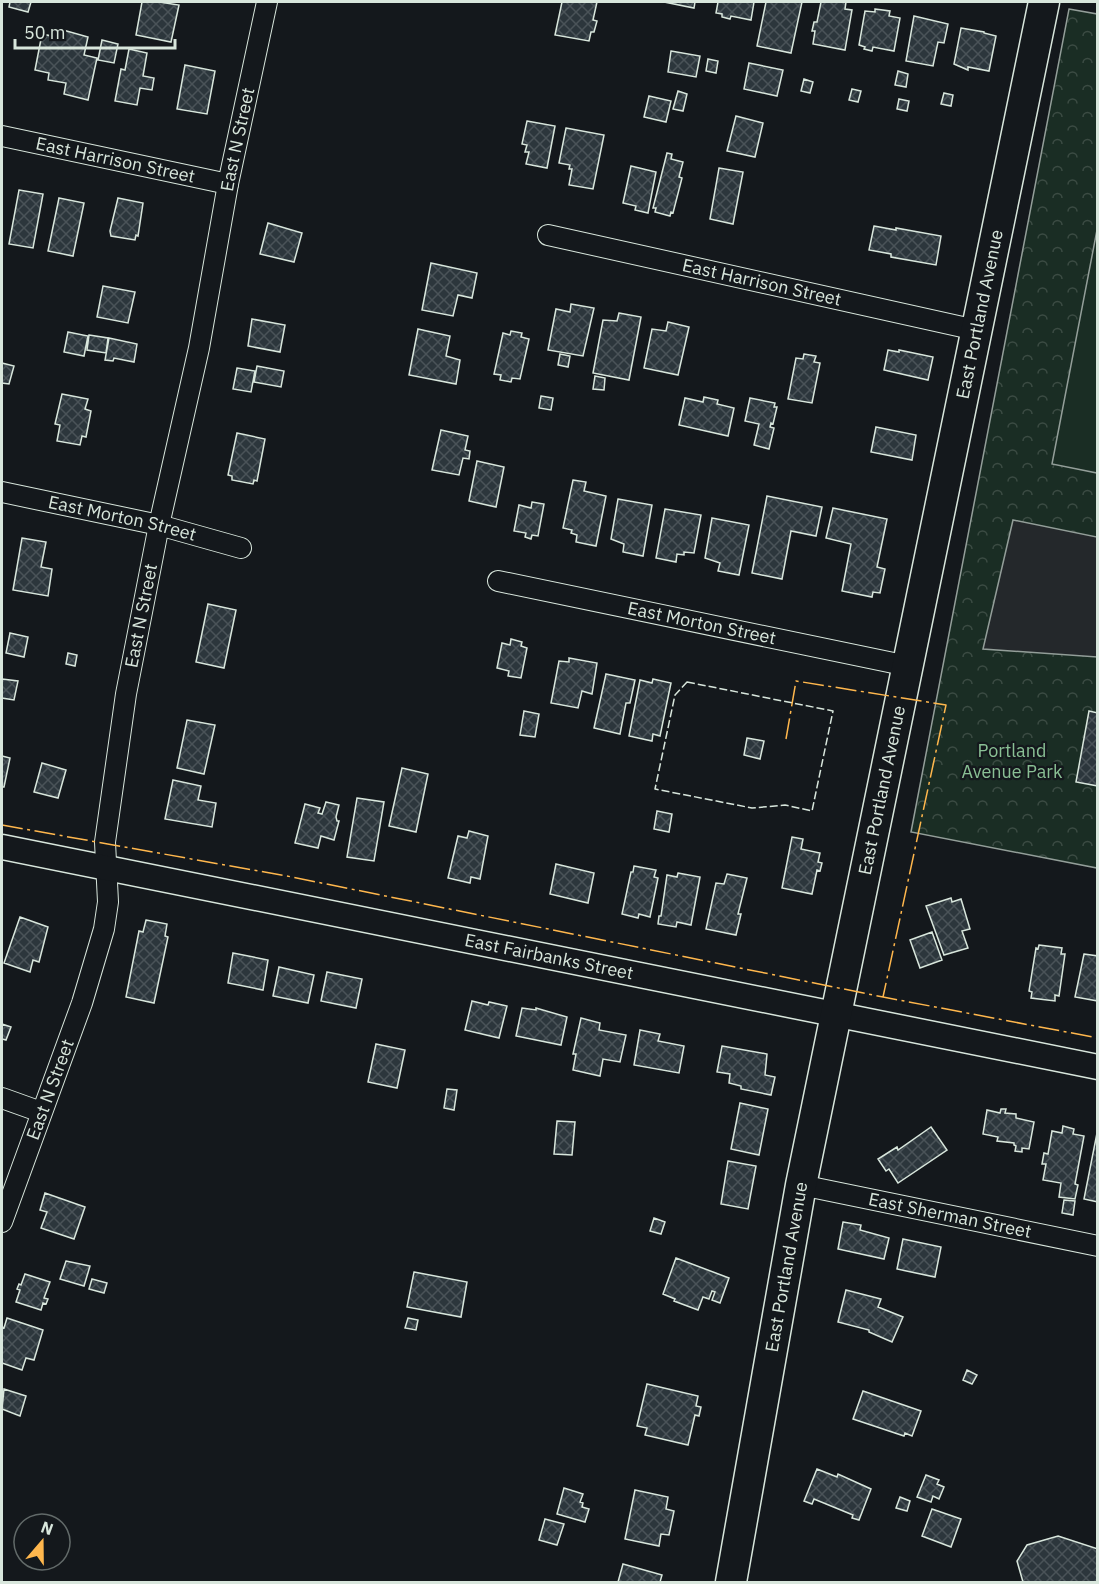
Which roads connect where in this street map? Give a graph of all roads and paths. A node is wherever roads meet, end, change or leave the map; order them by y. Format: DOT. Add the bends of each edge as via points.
graph roads {
  1 [pos="267,2"];
  2 [pos="1044,2"];
  3 [pos="2,136"];
  4 [pos="228,184"];
  5 [pos="548,235"];
  6 [pos="976,330"];
  7 [pos="2,492"];
  8 [pos="159,525"];
  9 [pos="241,548"];
  10 [pos="498,581"];
  11 [pos="908,666"];
  12 [pos="2,847"];
  13 [pos="107,868"];
  14 [pos="836,1016"];
  15 [pos="1098,1067"];
  16 [pos="2,1098"];
  17 [pos="41,1112"];
  18 [pos="801,1185"];
  19 [pos="2,1222"];
  20 [pos="1098,1246"];
  21 [pos="731,1582"];
  1 -- 4 [label="street, East N Street"];
  2 -- 6 [label="main road, East Portland Avenue"];
  3 -- 4 [label="street, East Harrison Street"];
  4 -- 8 [label="street, East N Street" via="199,348"];
  5 -- 6 [label="street, East Harrison Street"];
  6 -- 11 [label="main road, East Portland Avenue"];
  7 -- 8 [label="street, East Morton Street"];
  8 -- 9 [label="street, East Morton Street"];
  8 -- 13 [label="street, East N Street" via="126,694 105,842"];
  10 -- 11 [label="street, East Morton Street"];
  11 -- 14 [label="main road, East Portland Avenue"];
  12 -- 13 [label="street, East Fairbanks Street"];
  13 -- 14 [label="street, East Fairbanks Street"];
  13 -- 17 [label="street, East N Street" via="104,929 82,1003"];
  14 -- 15 [label="street, East Fairbanks Street"];
  14 -- 18 [label="main road, East Portland Avenue"];
  16 -- 17 [label="street"];
  17 -- 19 [label="street, East N Street"];
  18 -- 20 [label="street, East Sherman Street"];
  18 -- 21 [label="main road, East Portland Avenue"];
}
